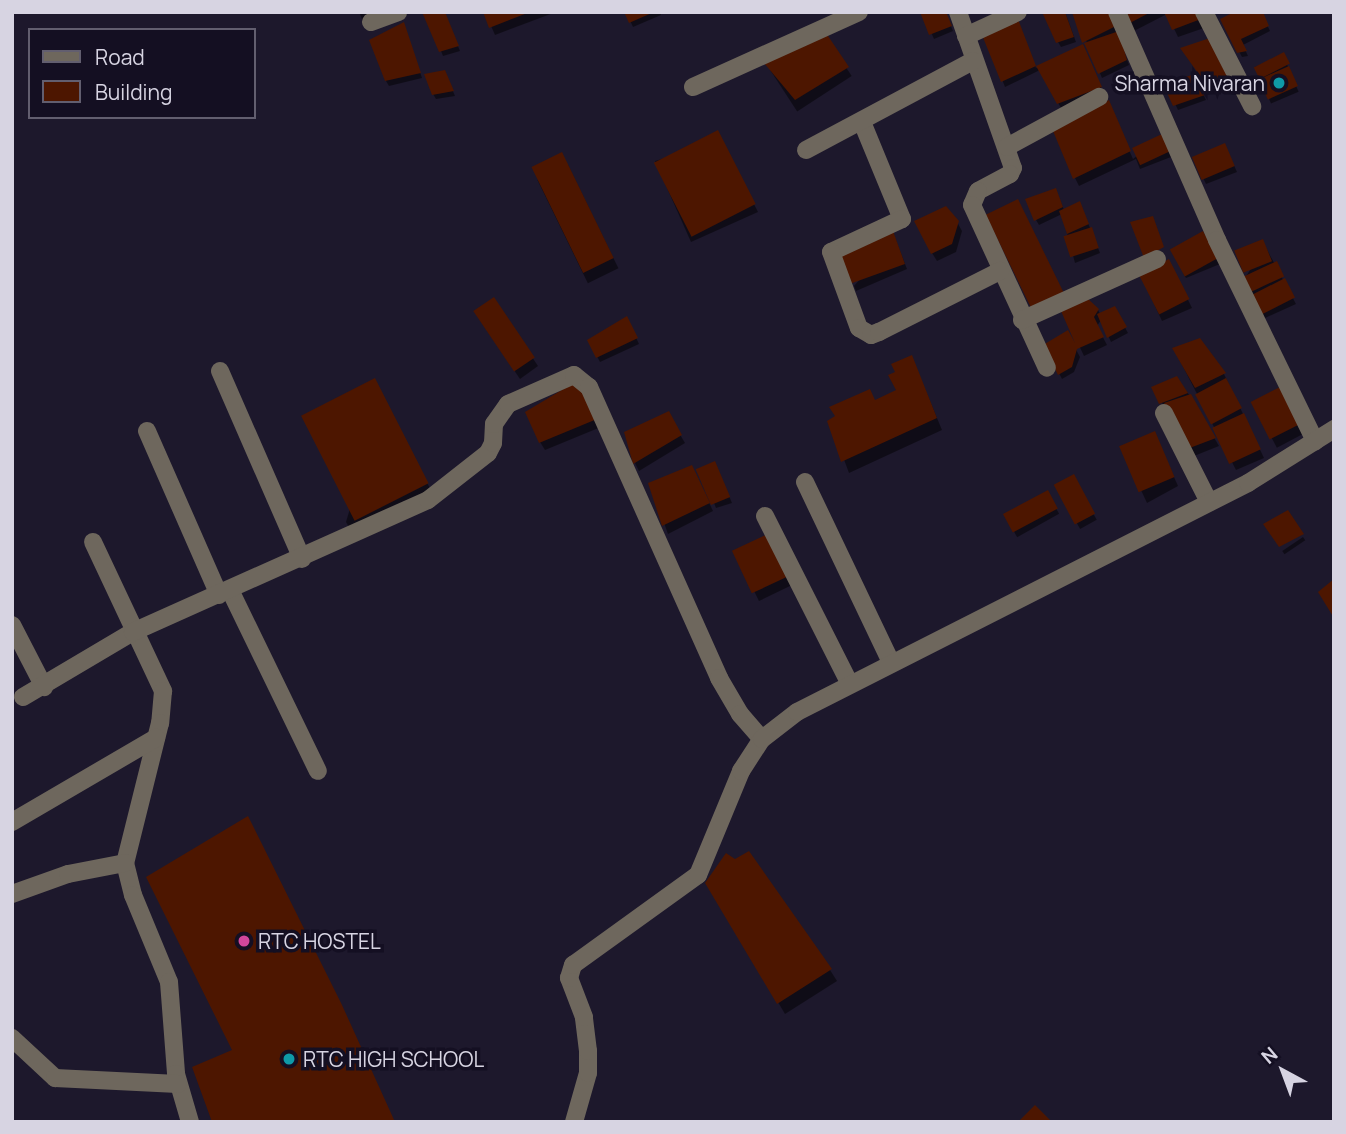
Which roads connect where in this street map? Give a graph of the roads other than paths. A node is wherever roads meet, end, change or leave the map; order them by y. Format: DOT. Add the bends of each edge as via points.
graph roads {
  1 [pos="398,12"];
  2 [pos="859,12"];
  3 [pos="958,12"];
  4 [pos="1018,12"];
  5 [pos="1117,12"];
  6 [pos="1204,12"];
  7 [pos="371,22"];
  8 [pos="967,36"];
  9 [pos="973,61"];
  10 [pos="692,87"];
  11 [pos="1099,97"];
  12 [pos="1252,106"];
  13 [pos="862,122"];
  14 [pos="1007,147"];
  15 [pos="806,150"];
  16 [pos="1157,259"];
  17 [pos="1000,271"];
  18 [pos="1023,320"];
  19 [pos="1048,368"];
  20 [pos="220,371"];
  21 [pos="1164,413"];
  22 [pos="1334,429"];
  23 [pos="147,431"];
  24 [pos="1315,441"];
  25 [pos="805,482"];
  26 [pos="1209,502"];
  27 [pos="765,516"];
  28 [pos="93,542"];
  29 [pos="302,559"];
  30 [pos="224,592"];
  31 [pos="12,625"];
  32 [pos="133,632"];
  33 [pos="891,662"];
  34 [pos="850,684"];
  35 [pos="44,687"];
  36 [pos="23,697"];
  37 [pos="156,738"];
  38 [pos="762,739"];
  39 [pos="318,771"];
  40 [pos="12,822"];
  41 [pos="125,863"];
  42 [pos="12,894"];
  43 [pos="12,1038"];
  44 [pos="178,1084"];
  45 [pos="190,1122"];
  46 [pos="574,1122"];
  1 -- 7 [label="street"];
  2 -- 10 [label="street"];
  3 -- 8 [label="street"];
  4 -- 8 [label="street"];
  5 -- 24 [label="street" via="1217,240"];
  6 -- 12 [label="street"];
  8 -- 9 [label="street"];
  9 -- 13 [label="street"];
  9 -- 14 [label="street"];
  11 -- 14 [label="street"];
  13 -- 15 [label="street"];
  13 -- 17 [label="street" via="902,219 831,252 859,328 871,335 879,332"];
  14 -- 17 [label="street" via="1013,168 1010,174 978,191 972,205"];
  16 -- 18 [label="street"];
  17 -- 18 [label="street"];
  18 -- 19 [label="street"];
  20 -- 29 [label="street"];
  21 -- 26 [label="street"];
  22 -- 24 [label="street"];
  23 -- 30 [label="street"];
  24 -- 26 [label="street"];
  25 -- 33 [label="street"];
  26 -- 33 [label="street"];
  27 -- 34 [label="street"];
  28 -- 32 [label="street"];
  29 -- 30 [label="street"];
  29 -- 38 [label="street" via="429,500 488,453 494,443 494,424 508,404 564,377 582,378 719,678"];
  30 -- 32 [label="street"];
  30 -- 39 [label="street"];
  31 -- 35 [label="street"];
  32 -- 35 [label="street"];
  32 -- 37 [label="street" via="163,691"];
  33 -- 34 [label="street"];
  34 -- 38 [label="street" via="797,712"];
  35 -- 36 [label="street"];
  37 -- 40 [label="street"];
  37 -- 41 [label="street"];
  38 -- 46 [label="street" via="741,771 698,875 573,965 569,978 584,1017 588,1051 588,1073"];
  41 -- 42 [label="street" via="68,874"];
  41 -- 44 [label="street" via="173,999"];
  43 -- 44 [label="street" via="55,1078"];
  44 -- 45 [label="street"];
}
